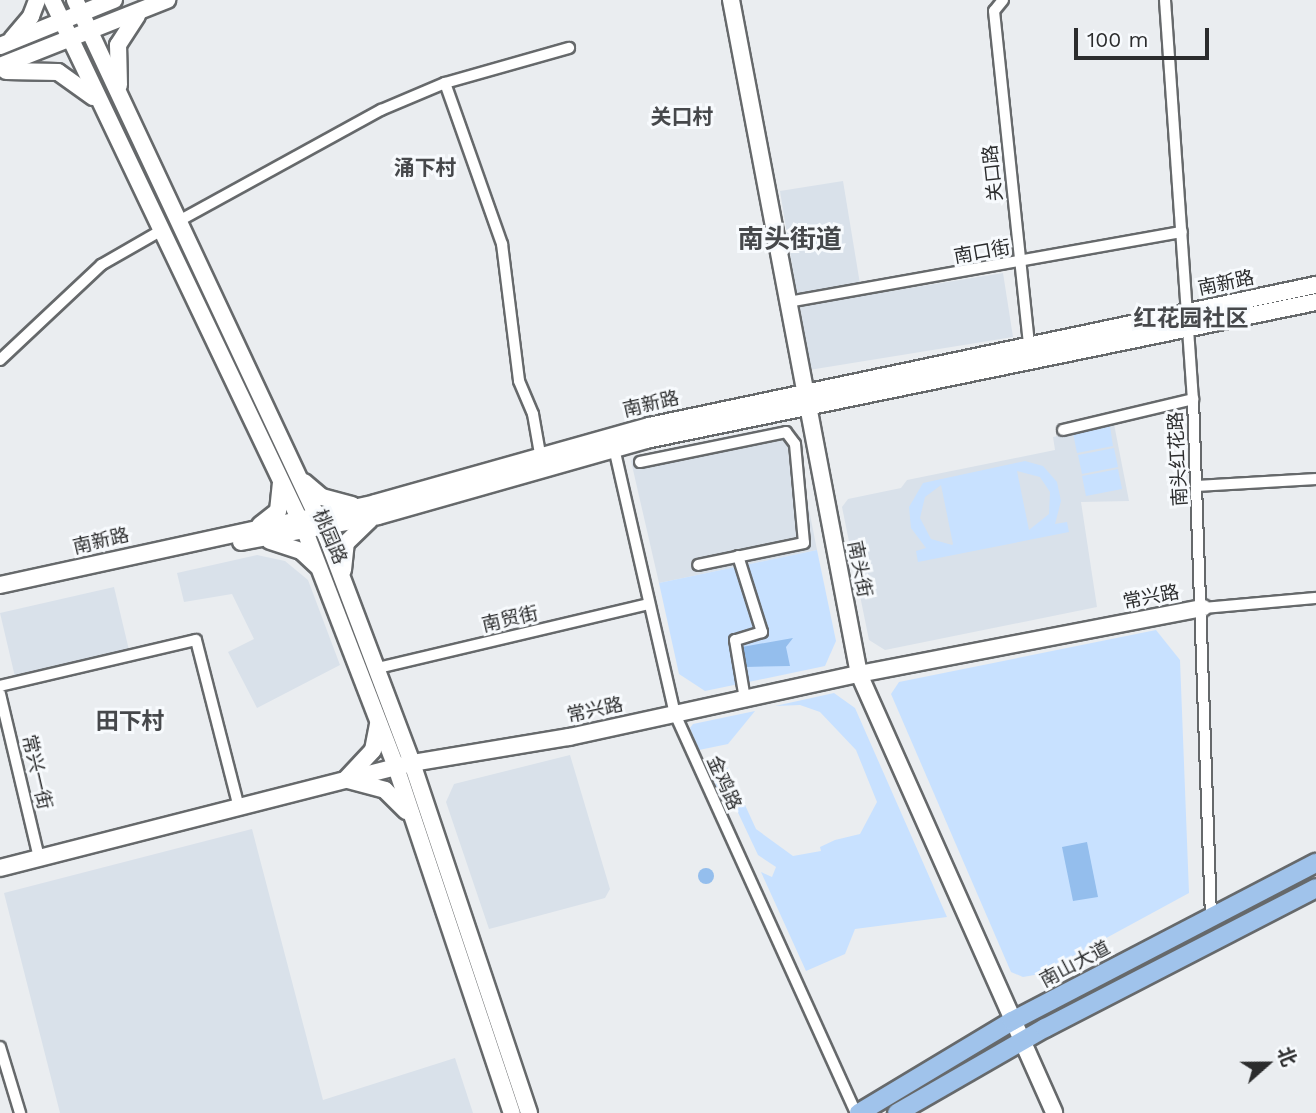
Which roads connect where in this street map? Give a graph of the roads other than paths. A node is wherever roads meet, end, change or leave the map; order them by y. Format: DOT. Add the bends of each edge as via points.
graph roads {
  1 [pos="37,0"];
  2 [pos="52,0"];
  3 [pos="114,0"];
  4 [pos="167,0"];
  5 [pos="731,0"];
  6 [pos="1003,0"];
  7 [pos="1165,0"];
  8 [pos="78,7"];
  9 [pos="144,10"];
  10 [pos="61,21"];
  11 [pos="89,33"];
  12 [pos="70,41"];
  13 [pos="3,45"];
  14 [pos="569,48"];
  15 [pos="0,68"];
  16 [pos="445,83"];
  17 [pos="121,101"];
  18 [pos="107,112"];
  19 [pos="177,222"];
  20 [pos="162,230"];
  21 [pos="1182,232"];
  22 [pos="1020,263"];
  23 [pos="1316,285"];
  24 [pos="788,302"];
  25 [pos="1316,302"];
  26 [pos="1188,321"];
  27 [pos="1029,345"];
  28 [pos="0,360"];
  29 [pos="1193,399"];
  30 [pos="806,401"];
  31 [pos="1063,430"];
  32 [pos="614,448"];
  33 [pos="540,453"];
  34 [pos="640,462"];
  35 [pos="279,475"];
  36 [pos="299,477"];
  37 [pos="1316,479"];
  38 [pos="1197,486"];
  39 [pos="376,509"];
  40 [pos="320,522"];
  41 [pos="303,525"];
  42 [pos="253,533"];
  43 [pos="738,556"];
  44 [pos="698,565"];
  45 [pos="324,578"];
  46 [pos="344,583"];
  47 [pos="0,585"];
  48 [pos="0,596"];
  49 [pos="1316,598"];
  50 [pos="649,604"];
  51 [pos="1203,608"];
  52 [pos="378,668"];
  53 [pos="859,674"];
  54 [pos="0,686"];
  55 [pos="0,694"];
  56 [pos="745,699"];
  57 [pos="675,714"];
  58 [pos="377,716"];
  59 [pos="404,765"];
  60 [pos="346,780"];
  61 [pos="239,807"];
  62 [pos="413,818"];
  63 [pos="39,858"];
  64 [pos="1316,863"];
  65 [pos="0,868"];
  66 [pos="1316,888"];
  67 [pos="1211,917"];
  68 [pos="1012,1021"];
  69 [pos="1021,1041"];
  70 [pos="0,1047"];
  71 [pos="20,1113"];
  72 [pos="512,1113"];
  73 [pos="529,1113"];
  74 [pos="858,1113"];
  75 [pos="897,1113"];
  76 [pos="1054,1113"];
  1 -- 13 [label="main road" via="23,28"];
  2 -- 10 [label="main road, 桃园路"];
  3 -- 8 [label="main road"];
  4 -- 9 [label="main road"];
  5 -- 24 [label="main road, 南头街"];
  6 -- 22 [label="street, 关口路" via="994,11"];
  7 -- 21 [label="street, 南头红花路"];
  8 -- 10 [label="main road"];
  8 -- 11 [label="main road, 桃园路"];
  9 -- 11 [label="main road"];
  9 -- 17 [label="main road" via="128,24 118,45"];
  10 -- 12 [label="main road, 桃园路"];
  10 -- 13 [label="main road"];
  11 -- 12 [label="main road"];
  11 -- 17 [label="main road, 桃园路"];
  12 -- 15 [label="main road"];
  12 -- 18 [label="main road, 桃园路"];
  14 -- 16 [label="street"];
  15 -- 18 [label="main road" via="58,72 79,83"];
  16 -- 19 [label="street" via="381,110"];
  16 -- 33 [label="street" via="502,244 519,381 533,414"];
  17 -- 19 [label="main road, 桃园路"];
  18 -- 20 [label="main road, 桃园路"];
  19 -- 36 [label="main road, 桃园路"];
  20 -- 28 [label="street" via="101,265"];
  20 -- 35 [label="main road, 桃园路"];
  21 -- 22 [label="street, 南口街"];
  21 -- 26 [label="street, 南头红花路"];
  22 -- 24 [label="street, 南口街"];
  22 -- 27 [label="street, 关口路"];
  23 -- 26 [label="main road, 南新路"];
  24 -- 30 [label="main road, 南头街"];
  25 -- 26 [label="main road, 南新路"];
  26 -- 27 [label="main road, 南新路"];
  26 -- 29 [label="street, 南头红花路"];
  26 -- 30 [label="main road, 南新路"];
  27 -- 30 [label="main road, 南新路"];
  29 -- 31 [label="street"];
  29 -- 38 [label="street, 南头红花路"];
  30 -- 32 [label="main road, 南新路"];
  30 -- 33 [label="main road, 南新路"];
  30 -- 53 [label="main road, 南头街"];
  32 -- 39 [label="main road, 南新路"];
  32 -- 50 [label="street, 金鸡路"];
  33 -- 39 [label="main road, 南新路"];
  34 -- 43 [label="street" via="786,432 795,444 804,543"];
  35 -- 41 [label="main road, 桃园路"];
  35 -- 42 [label="main road" via="278,511"];
  36 -- 39 [label="main road" via="331,501"];
  36 -- 40 [label="main road, 桃园路"];
  37 -- 38 [label="street"];
  38 -- 51 [label="street, 南头红花路"];
  39 -- 40 [label="main road, 南新路"];
  39 -- 46 [label="main road" via="346,543"];
  40 -- 41 [label="main road, 南新路"];
  40 -- 46 [label="main road, 桃园路"];
  41 -- 42 [label="main road, 南新路"];
  41 -- 45 [label="main road, 桃园路"];
  42 -- 45 [label="main road" via="301,551"];
  42 -- 47 [label="main road, 南新路"];
  42 -- 48 [label="main road, 南新路"];
  43 -- 44 [label="street"];
  43 -- 56 [label="street" via="762,632 735,640"];
  45 -- 58 [label="main road, 桃园路"];
  46 -- 52 [label="main road, 桃园路"];
  49 -- 51 [label="street"];
  50 -- 52 [label="street, 南贸街"];
  50 -- 57 [label="street, 金鸡路"];
  51 -- 53 [label="main road, 常兴路"];
  51 -- 67 [label="street, 南头红花路"];
  52 -- 59 [label="main road, 桃园路"];
  53 -- 56 [label="main road, 常兴路"];
  53 -- 68 [label="main road, 南头街"];
  54 -- 61 [label="street" via="196,640"];
  55 -- 63 [label="street, 常兴一街"];
  56 -- 57 [label="main road, 常兴路"];
  57 -- 59 [label="main road, 常兴路"];
  57 -- 74 [label="street, 金鸡路"];
  58 -- 59 [label="main road, 桃园路"];
  58 -- 60 [label="main road" via="373,750"];
  59 -- 60 [label="main road, 常兴路"];
  59 -- 62 [label="main road, 桃园路"];
  59 -- 73 [label="main road, 桃园路"];
  60 -- 61 [label="main road, 常兴路"];
  60 -- 62 [label="main road" via="385,790"];
  61 -- 63 [label="main road, 常兴路"];
  62 -- 72 [label="main road, 桃园路"];
  63 -- 65 [label="main road, 常兴路"];
  64 -- 67 [label="main road, 南山大道"];
  66 -- 69 [label="main road"];
  67 -- 68 [label="main road, 南山大道"];
  68 -- 69 [label="main road, 南头街"];
  68 -- 74 [label="main road, 南山大道"];
  69 -- 75 [label="main road"];
  69 -- 76 [label="main road, 南头街"];
  70 -- 71 [label="street"];
}
